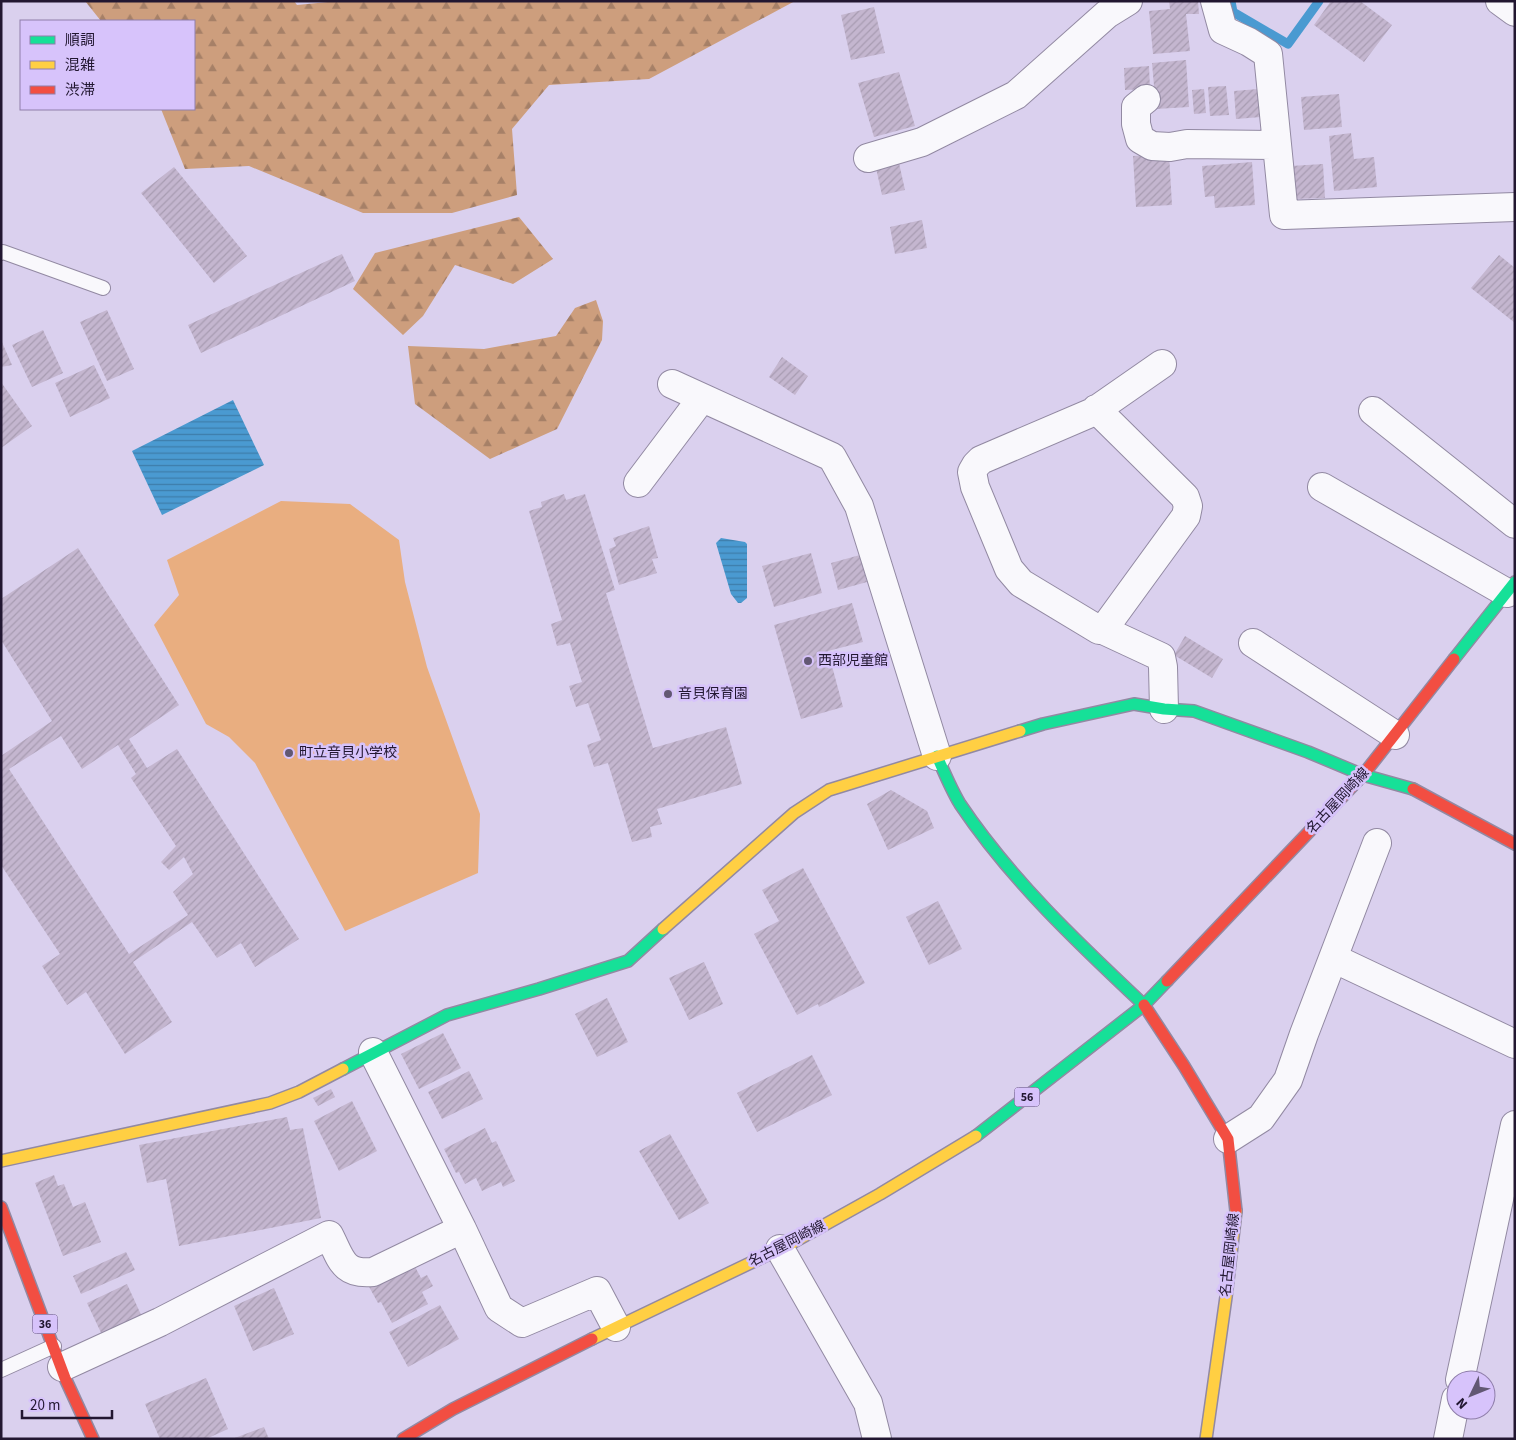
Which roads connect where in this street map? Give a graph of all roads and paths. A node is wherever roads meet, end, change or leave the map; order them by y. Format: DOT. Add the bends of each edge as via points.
graph roads {
  1 [pos="1128,1"];
  2 [pos="1215,1"];
  3 [pos="1500,1"];
  4 [pos="1515,12"];
  5 [pos="1146,98"];
  6 [pos="1277,145"];
  7 [pos="868,158"];
  8 [pos="1515,207"];
  9 [pos="1,253"];
  10 [pos="103,288"];
  11 [pos="1162,364"];
  12 [pos="672,384"];
  13 [pos="702,398"];
  14 [pos="1096,409"];
  15 [pos="1373,411"];
  16 [pos="638,483"];
  17 [pos="1322,487"];
  18 [pos="1515,524"];
  19 [pos="1511,587"];
  20 [pos="1102,630"];
  21 [pos="1253,643"];
  22 [pos="1164,709"];
  23 [pos="1395,735"];
  24 [pos="937,756"];
  25 [pos="1363,775"];
  26 [pos="1377,843"];
  27 [pos="1515,844"];
  28 [pos="1334,958"];
  29 [pos="1144,1005"];
  30 [pos="1515,1044"];
  31 [pos="373,1052"];
  32 [pos="1515,1125"];
  33 [pos="1228,1140"];
  34 [pos="1,1161"];
  35 [pos="1,1207"];
  36 [pos="462,1229"];
  37 [pos="780,1249"];
  38 [pos="616,1327"];
  39 [pos="58,1357"];
  40 [pos="1,1370"];
  41 [pos="1462,1370"];
  42 [pos="1452,1420"];
  43 [pos="93,1439"];
  44 [pos="403,1439"];
  45 [pos="877,1439"];
  46 [pos="1206,1439"];
  47 [pos="1448,1439"];
  1 -- 7 [label="street" via="1107,14 1016,95 922,142"];
  2 -- 6 [label="street" via="1223,30 1268,54"];
  3 -- 4 [label="street"];
  5 -- 6 [label="street" via="1136,107 1136,124 1140,139 1152,146 1187,144 1230,151"];
  6 -- 8 [label="street" via="1284,215"];
  9 -- 10 [label="lane"];
  11 -- 14 [label="street"];
  12 -- 13 [label="street"];
  13 -- 16 [label="street"];
  13 -- 24 [label="street" via="832,458 859,506"];
  14 -- 20 [label="street" via="1185,497 1188,506 1186,516"];
  14 -- 20 [label="street" via="981,460 972,472 974,487 1009,569 1021,583"];
  15 -- 18 [label="street"];
  17 -- 19 [label="street"];
  19 -- 23 [label="main road, 名古屋岡崎線 / 56"];
  20 -- 22 [label="street" via="1161,657"];
  21 -- 23 [label="street"];
  22 -- 24 [label="main road" via="1134,704 1043,724"];
  22 -- 25 [label="main road" via="1194,711"];
  23 -- 25 [label="main road, 名古屋岡崎線 / 56"];
  24 -- 29 [label="main road" via="959,802 995,852 1076,940"];
  24 -- 31 [label="main road" via="829,790 794,813 628,962 448,1014"];
  25 -- 27 [label="main road" via="1410,788"];
  25 -- 29 [label="main road, 名古屋岡崎線 / 56"];
  26 -- 28 [label="street"];
  28 -- 30 [label="street"];
  28 -- 33 [label="street" via="1288,1080 1261,1118"];
  29 -- 33 [label="main road, 名古屋岡崎線"];
  29 -- 37 [label="main road, 名古屋岡崎線 / 56" via="972,1139"];
  31 -- 34 [label="main road" via="299,1092 270,1103"];
  31 -- 36 [label="street"];
  32 -- 41 [label="street"];
  33 -- 46 [label="main road, 名古屋岡崎線" via="1236,1213"];
  35 -- 39 [label="main road, 36"];
  36 -- 38 [label="street" via="498,1308 522,1324 597,1291"];
  36 -- 39 [label="street" via="373,1272 360,1273 344,1265 329,1235 160,1322"];
  37 -- 38 [label="main road, 名古屋岡崎線 / 56"];
  37 -- 45 [label="street" via="868,1403"];
  38 -- 44 [label="main road, 名古屋岡崎線 / 56" via="453,1409"];
  39 -- 40 [label="lane"];
  39 -- 43 [label="main road, 36"];
  42 -- 47 [label="street"];
}
